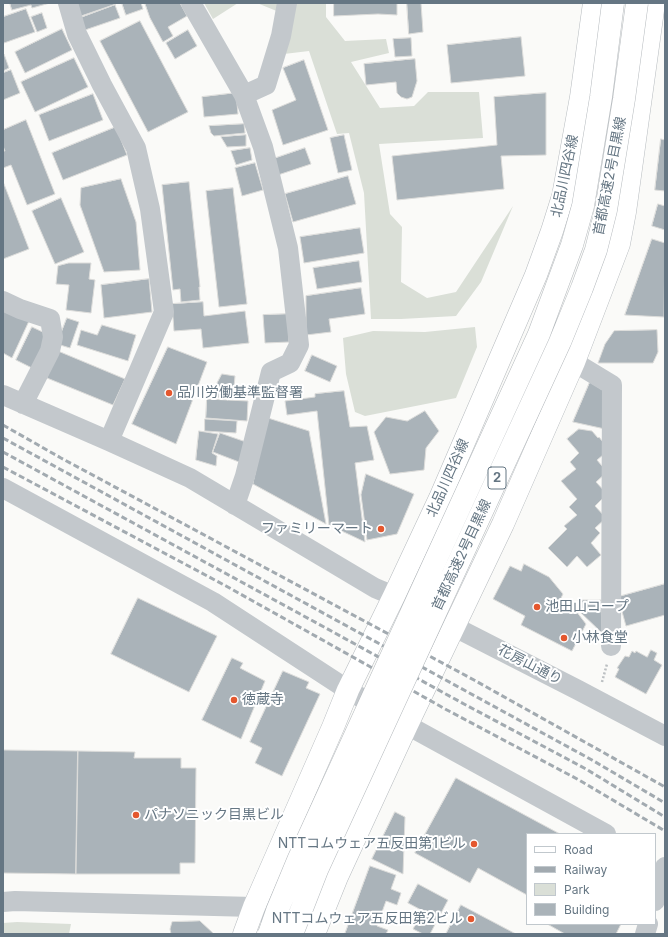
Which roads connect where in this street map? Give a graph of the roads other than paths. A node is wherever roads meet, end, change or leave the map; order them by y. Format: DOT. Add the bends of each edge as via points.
graph roads {
  1 [pos="68,3"];
  2 [pos="191,3"];
  3 [pos="287,3"];
  4 [pos="594,3"];
  5 [pos="613,3"];
  6 [pos="637,3"];
  7 [pos="654,3"];
  8 [pos="244,95"];
  9 [pos="3,301"];
  10 [pos="574,362"];
  11 [pos="3,395"];
  12 [pos="23,404"];
  13 [pos="109,441"];
  14 [pos="3,488"];
  15 [pos="235,505"];
  16 [pos="394,596"];
  17 [pos="454,627"];
  18 [pos="611,646"];
  19 [pos="348,690"];
  20 [pos="407,725"];
  21 [pos="665,736"];
  22 [pos="604,833"];
  23 [pos="656,862"];
  24 [pos="665,867"];
  25 [pos="656,898"];
  26 [pos="3,902"];
  27 [pos="254,907"];
  28 [pos="244,934"];
  29 [pos="269,934"];
  30 [pos="292,934"];
  31 [pos="303,934"];
  32 [pos="314,934"];
  1 -- 13 [label="street" via="77,34 136,148 150,209 164,312"];
  2 -- 8 [label="street"];
  3 -- 8 [label="street" via="281,36 266,85"];
  4 -- 16 [label="main road, 北品川四谷線" via="581,97 563,196 552,231 518,318 440,498"];
  5 -- 29 [label="main road, 首都高速2号目黒線 / 2, bridge" via="601,97 582,206 572,245 554,295 539,334 299,858"];
  6 -- 30 [label="main road, 首都高速2号目黒線 / 2, bridge" via="606,210 596,250 582,288 560,342 317,870"];
  7 -- 10 [label="main road" via="625,212 618,244"];
  8 -- 15 [label="street" via="263,147 288,248 299,345 290,363 271,372 245,476"];
  9 -- 12 [label="street" via="50,319 53,337 50,350"];
  10 -- 17 [label="main road" via="503,524"];
  10 -- 18 [label="street" via="612,386"];
  11 -- 12 [label="street, 花房山通り"];
  12 -- 13 [label="street, 花房山通り"];
  13 -- 15 [label="street, 花房山通り" via="190,478"];
  14 -- 19 [label="street" via="213,602"];
  15 -- 16 [label="street, 花房山通り" via="375,588"];
  16 -- 17 [label="street, 花房山通り"];
  16 -- 19 [label="main road, 北品川四谷線"];
  17 -- 20 [label="main road"];
  17 -- 21 [label="street, 花房山通り"];
  19 -- 20 [label="street"];
  19 -- 27 [label="main road, 北品川四谷線"];
  20 -- 22 [label="street"];
  20 -- 32 [label="main road" via="337,877"];
  23 -- 24 [label="street"];
  24 -- 25 [label="street"];
  26 -- 27 [label="street"];
  27 -- 28 [label="main road, 北品川四谷線"];
  27 -- 31 [label="street"];
}
